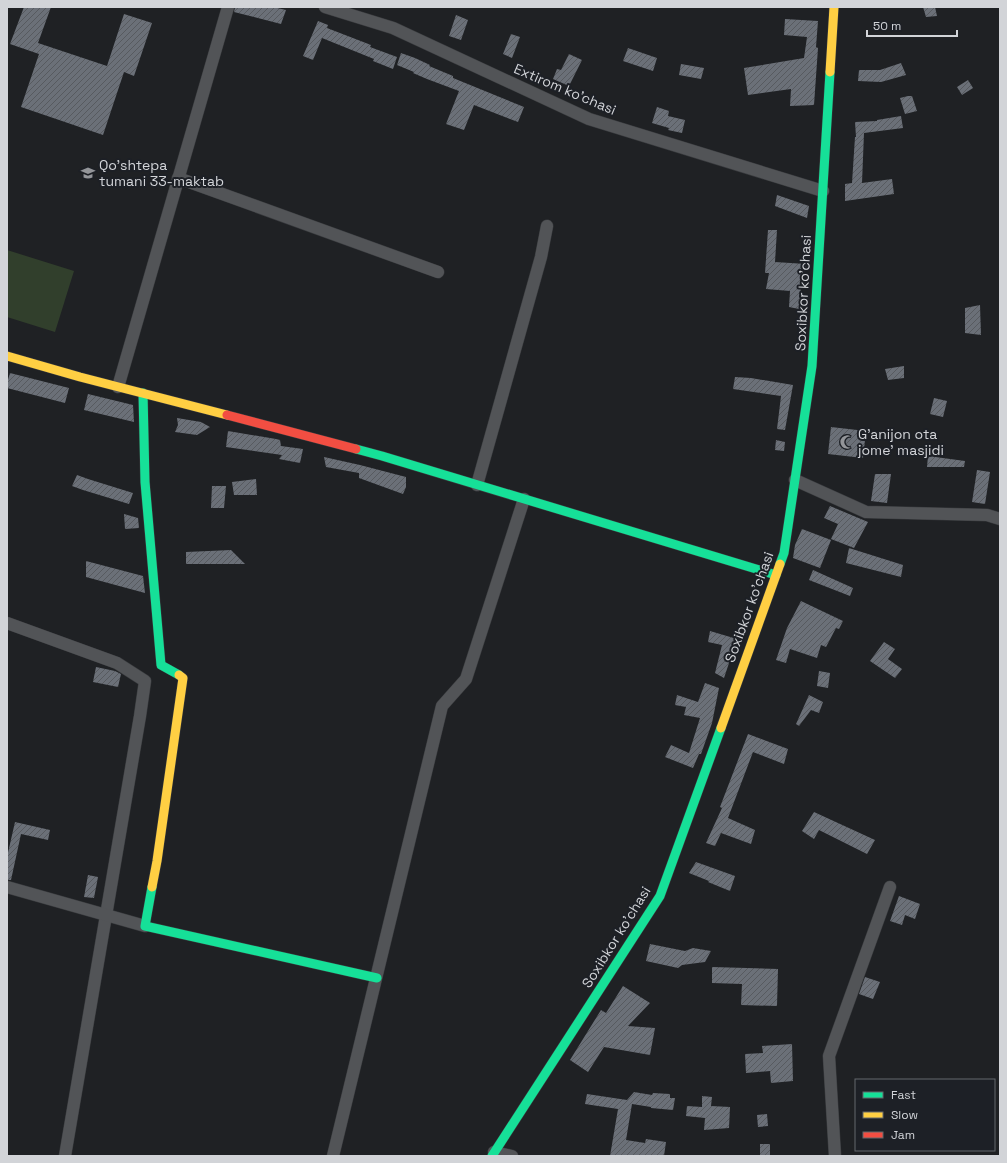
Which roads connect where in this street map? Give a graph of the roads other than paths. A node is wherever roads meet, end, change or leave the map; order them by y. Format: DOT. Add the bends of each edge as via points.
graph roads {
  1 [pos="228,7"];
  2 [pos="325,7"];
  3 [pos="834,7"];
  4 [pos="178,178"];
  5 [pos="823,191"];
  6 [pos="547,226"];
  7 [pos="438,272"];
  8 [pos="7,356"];
  9 [pos="118,387"];
  10 [pos="144,393"];
  11 [pos="795,480"];
  12 [pos="477,485"];
  13 [pos="524,499"];
  14 [pos="1000,519"];
  15 [pos="776,575"];
  16 [pos="7,623"];
  17 [pos="7,887"];
  18 [pos="890,887"];
  19 [pos="106,915"];
  20 [pos="145,926"];
  21 [pos="377,978"];
  22 [pos="493,1154"];
  23 [pos="65,1156"];
  24 [pos="333,1156"];
  25 [pos="512,1156"];
  26 [pos="835,1156"];
  1 -- 4 [label="street"];
  2 -- 5 [label="street, Extirom ko'chasi" via="393,28 588,119"];
  3 -- 5 [label="street, Soxibkor ko'chasi"];
  4 -- 7 [label="street"];
  4 -- 9 [label="street"];
  5 -- 11 [label="street, Soxibkor ko'chasi" via="812,366"];
  6 -- 12 [label="street" via="541,257"];
  8 -- 9 [label="street"];
  9 -- 10 [label="street"];
  10 -- 12 [label="street" via="382,456"];
  10 -- 20 [label="street" via="145,482 161,665 183,678 157,861"];
  11 -- 14 [label="street" via="866,512 987,515"];
  11 -- 15 [label="street, Soxibkor ko'chasi" via="784,553"];
  12 -- 13 [label="street"];
  13 -- 15 [label="street"];
  13 -- 21 [label="street" via="466,679 442,706"];
  15 -- 22 [label="street, Soxibkor ko'chasi" via="660,896"];
  16 -- 19 [label="street" via="117,663 145,681"];
  17 -- 19 [label="street"];
  18 -- 26 [label="street" via="828,1056"];
  19 -- 20 [label="street"];
  19 -- 23 [label="street"];
  20 -- 21 [label="street"];
  21 -- 24 [label="street"];
  22 -- 25 [label="street"];
}
